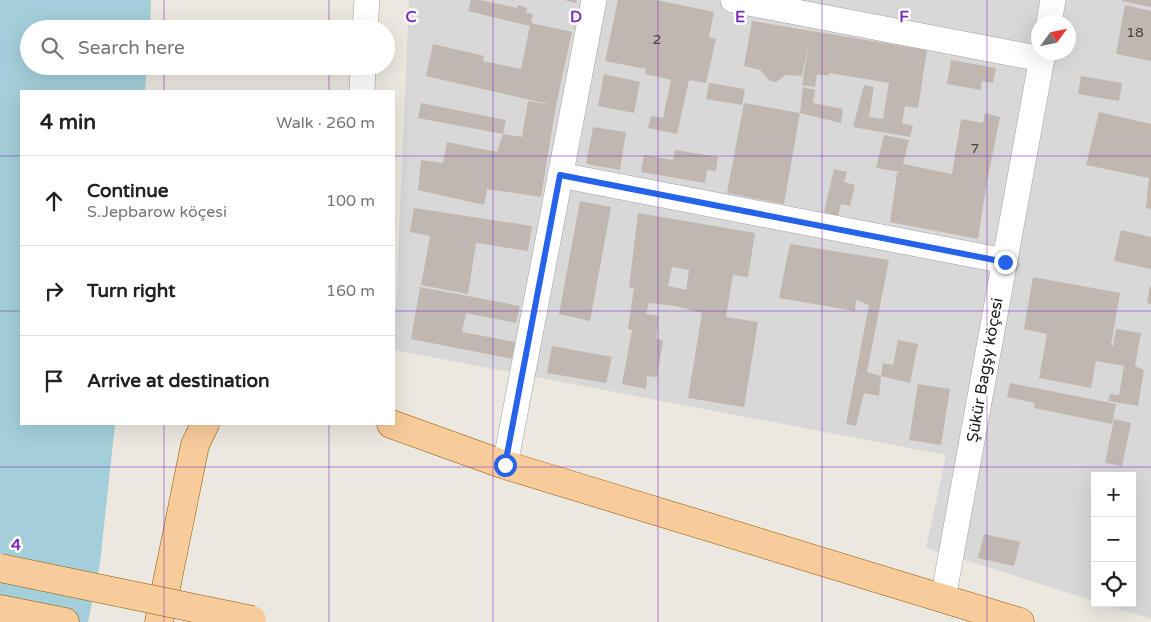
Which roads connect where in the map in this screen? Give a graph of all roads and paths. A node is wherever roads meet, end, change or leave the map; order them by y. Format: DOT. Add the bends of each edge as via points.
graph roads {
  1 [pos="367,0"];
  2 [pos="594,0"];
  3 [pos="733,0"];
  4 [pos="1053,0"];
  5 [pos="1050,15"];
  6 [pos="366,20"];
  7 [pos="1031,54"];
  8 [pos="1042,60"];
  9 [pos="363,75"];
  10 [pos="362,90"];
  11 [pos="560,175"];
  12 [pos="1005,262"];
  13 [pos="205,425"];
  14 [pos="394,425"];
  15 [pos="505,465"];
  16 [pos="0,568"];
  17 [pos="944,599"];
  18 [pos="0,609"];
  19 [pos="257,621"];
  20 [pos="65,622"];
  21 [pos="159,622"];
  22 [pos="1020,622"];
  1 -- 6 [label="street"];
  2 -- 11 [label="street"];
  3 -- 7 [label="street"];
  4 -- 5 [label="street"];
  8 -- 12 [label="street, Şükür Bagşy köçesi"];
  9 -- 10 [label="street"];
  11 -- 12 [label="street"];
  11 -- 15 [label="street"];
  12 -- 17 [label="street, Şükür Bagşy köçesi"];
  13 -- 21 [label="main road" via="195,445"];
  14 -- 15 [label="main road"];
  15 -- 17 [label="main road"];
  16 -- 19 [label="main road, bridge"];
  17 -- 22 [label="main road"];
  18 -- 20 [label="main road"];
}
